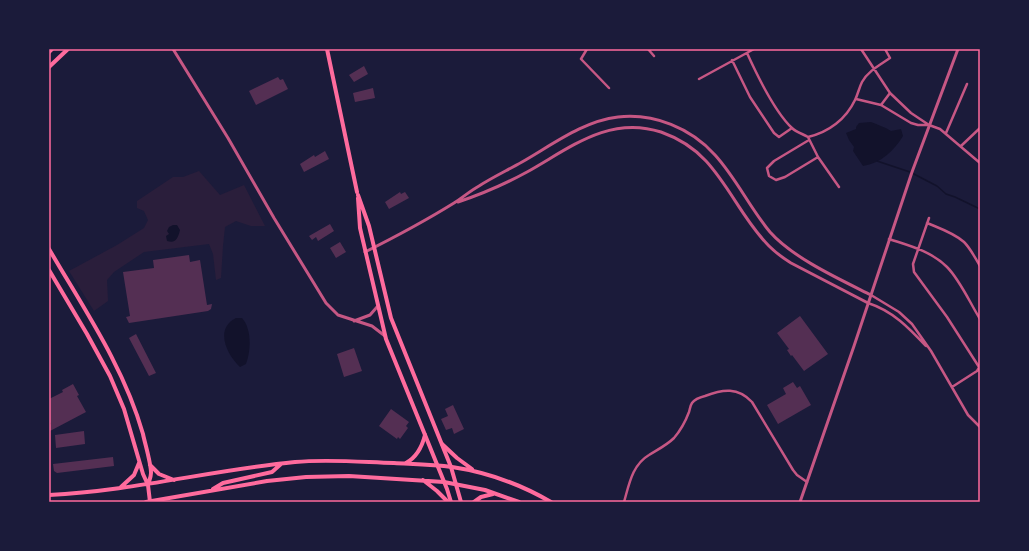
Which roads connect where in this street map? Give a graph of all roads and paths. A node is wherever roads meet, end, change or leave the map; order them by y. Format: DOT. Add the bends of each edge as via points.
graph roads {
  1 [pos="52,49"];
  2 [pos="68,49"];
  3 [pos="173,49"];
  4 [pos="326,49"];
  5 [pos="588,49"];
  6 [pos="648,49"];
  7 [pos="754,49"];
  8 [pos="861,49"];
  9 [pos="885,49"];
  10 [pos="958,49"];
  11 [pos="49,52"];
  12 [pos="747,53"];
  13 [pos="654,56"];
  14 [pos="732,60"];
  15 [pos="49,67"];
  16 [pos="874,69"];
  17 [pos="699,79"];
  18 [pos="967,84"];
  19 [pos="609,88"];
  20 [pos="890,93"];
  21 [pos="856,99"];
  22 [pos="881,105"];
  23 [pos="929,125"];
  24 [pos="792,128"];
  25 [pos="980,128"];
  26 [pos="946,133"];
  27 [pos="808,137"];
  28 [pos="809,140"];
  29 [pos="961,146"];
  30 [pos="818,157"];
  31 [pos="980,163"];
  32 [pos="839,187"];
  33 [pos="357,194"];
  34 [pos="455,203"];
  35 [pos="928,218"];
  36 [pos="927,223"];
  37 [pos="889,239"];
  38 [pos="374,248"];
  39 [pos="918,248"];
  40 [pos="49,249"];
  41 [pos="365,252"];
  42 [pos="980,266"];
  43 [pos="49,270"];
  44 [pos="871,295"];
  45 [pos="868,303"];
  46 [pos="377,307"];
  47 [pos="980,318"];
  48 [pos="354,321"];
  49 [pos="385,336"];
  50 [pos="931,351"];
  51 [pos="980,367"];
  52 [pos="952,387"];
  53 [pos="980,428"];
  54 [pos="425,435"];
  55 [pos="442,444"];
  56 [pos="140,460"];
  57 [pos="149,464"];
  58 [pos="281,464"];
  59 [pos="406,464"];
  60 [pos="437,465"];
  61 [pos="451,466"];
  62 [pos="476,472"];
  63 [pos="176,480"];
  64 [pos="422,480"];
  65 [pos="444,482"];
  66 [pos="807,482"];
  67 [pos="457,484"];
  68 [pos="148,485"];
  69 [pos="118,488"];
  70 [pos="209,491"];
  71 [pos="497,494"];
  72 [pos="49,495"];
  73 [pos="146,502"];
  74 [pos="150,502"];
  75 [pos="448,502"];
  76 [pos="451,502"];
  77 [pos="461,502"];
  78 [pos="474,502"];
  79 [pos="519,502"];
  80 [pos="551,502"];
  81 [pos="624,502"];
  82 [pos="800,502"];
  1 -- 11 [label="main road"];
  2 -- 15 [label="main road"];
  3 -- 48 [label="street" via="323,299 338,315"];
  4 -- 33 [label="main road"];
  5 -- 19 [label="street" via="581,58"];
  6 -- 13 [label="street"];
  7 -- 12 [label="street"];
  8 -- 16 [label="street"];
  9 -- 16 [label="street" via="890,58"];
  10 -- 23 [label="street"];
  12 -- 14 [label="street"];
  12 -- 24 [label="street" via="763,85"];
  14 -- 17 [label="street"];
  14 -- 24 [label="street" via="750,98 774,133 779,137"];
  16 -- 20 [label="street"];
  16 -- 21 [label="street" via="862,82"];
  18 -- 26 [label="street"];
  20 -- 22 [label="street"];
  20 -- 23 [label="street"];
  21 -- 22 [label="street"];
  21 -- 27 [label="street" via="841,121"];
  22 -- 23 [label="street" via="910,123"];
  23 -- 26 [label="street"];
  23 -- 37 [label="street"];
  24 -- 27 [label="street"];
  25 -- 29 [label="street"];
  26 -- 29 [label="street"];
  27 -- 28 [label="street"];
  28 -- 30 [label="street"];
  28 -- 30 [label="street" via="774,162 768,168 770,176 776,180 785,177"];
  29 -- 31 [label="street"];
  30 -- 32 [label="street"];
  33 -- 38 [label="main road"];
  33 -- 41 [label="main road"];
  34 -- 38 [label="street"];
  34 -- 44 [label="street" via="478,186 579,129 618,117 650,118 671,124 708,148 721,162 764,223 787,248"];
  34 -- 45 [label="street" via="498,187 592,135 609,129 629,127 658,131 686,144 707,162 770,247 791,263"];
  35 -- 36 [label="street"];
  36 -- 39 [label="street"];
  36 -- 42 [label="street" via="964,242"];
  37 -- 39 [label="street"];
  37 -- 44 [label="street"];
  38 -- 41 [label="street"];
  38 -- 55 [label="main road" via="391,318"];
  39 -- 47 [label="street" via="947,267 955,276"];
  39 -- 51 [label="street" via="913,264 914,272"];
  40 -- 57 [label="main road" via="101,337 125,384 139,421"];
  41 -- 46 [label="main road"];
  43 -- 56 [label="main road" via="110,376 124,409"];
  44 -- 45 [label="street"];
  44 -- 50 [label="street" via="892,306 906,318"];
  45 -- 50 [label="street" via="896,317"];
  45 -- 66 [label="street"];
  46 -- 48 [label="street" via="370,315"];
  46 -- 49 [label="main road"];
  48 -- 49 [label="street" via="372,326"];
  49 -- 54 [label="main road"];
  50 -- 52 [label="street"];
  51 -- 52 [label="street"];
  52 -- 53 [label="street" via="968,415"];
  54 -- 59 [label="main road" via="417,455"];
  54 -- 60 [label="main road"];
  55 -- 61 [label="main road"];
  55 -- 62 [label="main road"];
  56 -- 68 [label="main road"];
  56 -- 69 [label="main road" via="134,475"];
  57 -- 63 [label="main road" via="160,474"];
  57 -- 68 [label="main road" via="151,473"];
  58 -- 59 [label="main road" via="328,461"];
  58 -- 63 [label="main road"];
  58 -- 70 [label="main road" via="272,472 223,483"];
  59 -- 60 [label="main road"];
  60 -- 61 [label="main road"];
  60 -- 65 [label="main road"];
  61 -- 62 [label="main road"];
  61 -- 67 [label="main road"];
  62 -- 80 [label="main road" via="514,484"];
  63 -- 68 [label="main road"];
  64 -- 65 [label="main road"];
  64 -- 70 [label="main road" via="349,476 306,477"];
  64 -- 75 [label="main road"];
  65 -- 67 [label="main road"];
  65 -- 76 [label="main road"];
  66 -- 81 [label="street" via="793,470 752,402 741,393 728,390 714,392 692,403 675,437 646,456 636,466 629,480"];
  66 -- 82 [label="street"];
  67 -- 71 [label="main road"];
  67 -- 77 [label="main road"];
  68 -- 69 [label="main road"];
  68 -- 74 [label="main road"];
  69 -- 72 [label="main road"];
  70 -- 74 [label="main road"];
  71 -- 78 [label="main road" via="485,495"];
  71 -- 79 [label="main road"];
  73 -- 74 [label="main road"];
}
